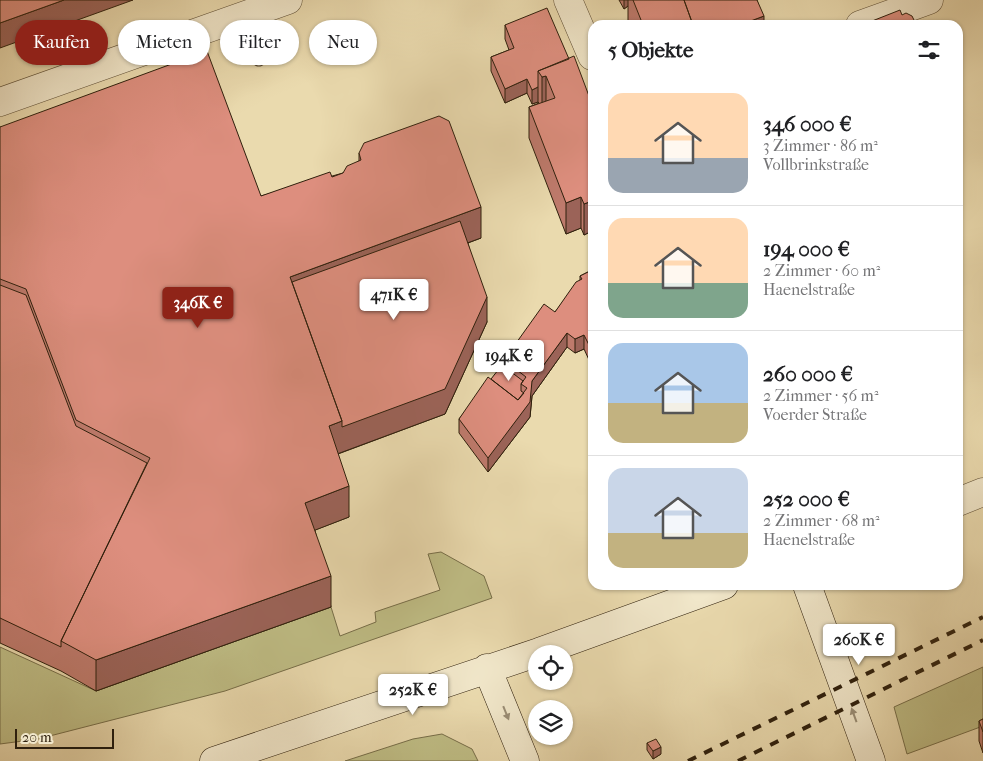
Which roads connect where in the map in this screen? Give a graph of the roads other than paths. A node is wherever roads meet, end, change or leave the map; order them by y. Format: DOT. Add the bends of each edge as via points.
graph roads {
  1 [pos="288,0"];
  2 [pos="568,0"];
  3 [pos="929,0"];
  4 [pos="249,9"];
  5 [pos="874,20"];
  6 [pos="588,47"];
  7 [pos="0,102"];
  8 [pos="983,492"];
  9 [pos="963,500"];
  10 [pos="710,590"];
  11 [pos="809,590"];
  12 [pos="488,668"];
  13 [pos="214,761"];
  14 [pos="525,761"];
  15 [pos="871,761"];
  1 -- 4 [label="main road"];
  2 -- 6 [label="main road"];
  3 -- 5 [label="main road"];
  4 -- 7 [label="main road"];
  8 -- 9 [label="main road"];
  10 -- 12 [label="main road"];
  15 -- 11 [label="main road, one-way"];
  12 -- 13 [label="main road"];
  12 -- 14 [label="main road, one-way"];
}
